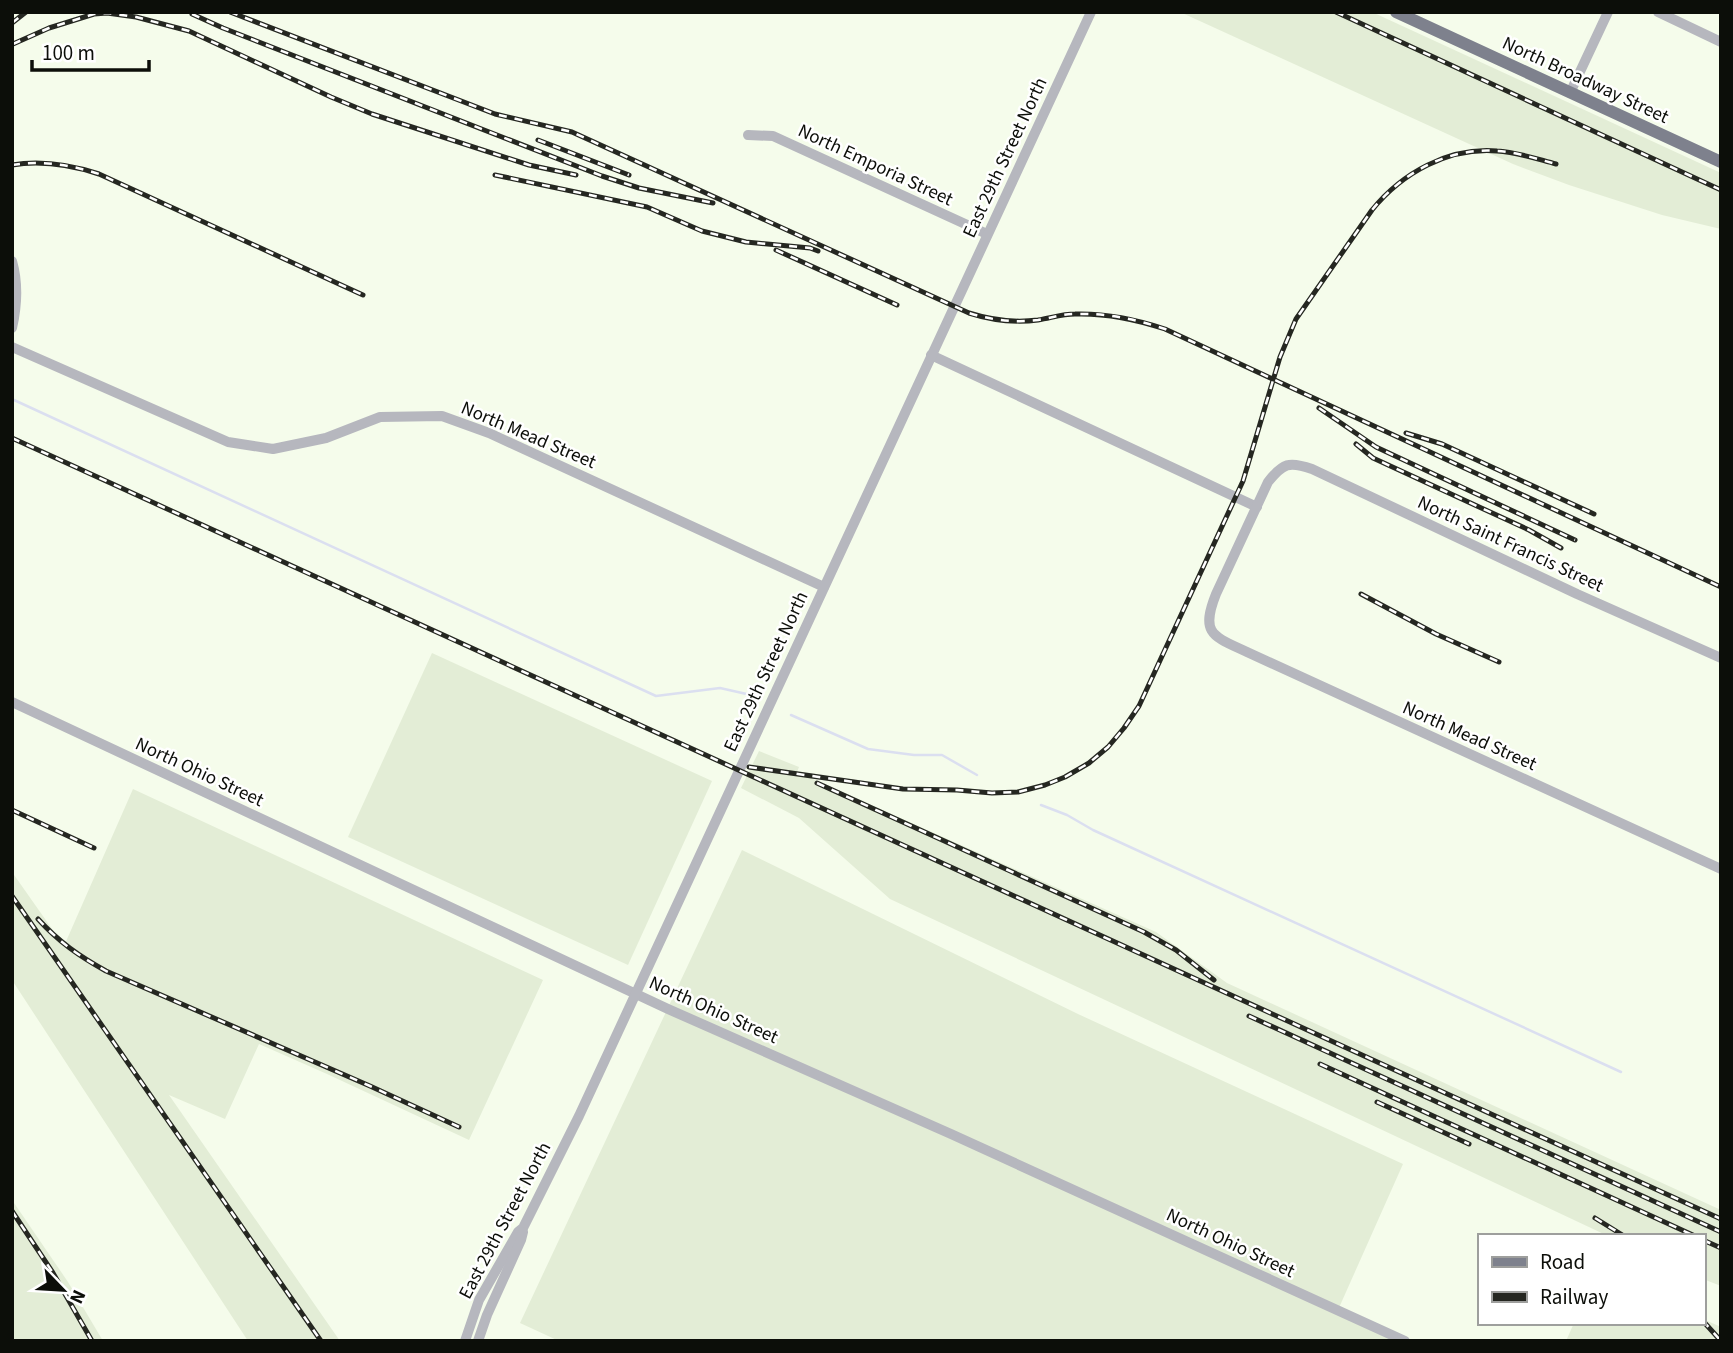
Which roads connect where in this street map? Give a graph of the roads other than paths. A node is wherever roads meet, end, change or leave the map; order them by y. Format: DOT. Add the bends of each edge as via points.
graph roads {
  1 [pos="1091,12"];
  2 [pos="1396,12"];
  3 [pos="1608,12"];
  4 [pos="1658,12"];
  5 [pos="1721,42"];
  6 [pos="1570,93"];
  7 [pos="748,135"];
  8 [pos="1721,162"];
  9 [pos="987,234"];
  10 [pos="12,261"];
  11 [pos="12,328"];
  12 [pos="12,347"];
  13 [pos="931,355"];
  14 [pos="1256,507"];
  15 [pos="824,587"];
  16 [pos="1721,659"];
  17 [pos="12,702"];
  18 [pos="1721,869"];
  19 [pos="635,993"];
  20 [pos="523,1228"];
  21 [pos="465,1341"];
  22 [pos="478,1341"];
  23 [pos="1405,1341"];
  1 -- 9 [label="street, East 29th Street North"];
  2 -- 6 [label="main road, North Broadway Street"];
  3 -- 6 [label="street"];
  4 -- 5 [label="street"];
  6 -- 8 [label="main road, North Broadway Street"];
  7 -- 9 [label="street, North Emporia Street" via="773,136"];
  9 -- 13 [label="street, East 29th Street North"];
  10 -- 11 [label="street" via="16,276"];
  12 -- 15 [label="street, North Mead Street" via="228,442 273,449 326,438 380,417 442,416 489,433"];
  13 -- 14 [label="street"];
  13 -- 15 [label="street, East 29th Street North"];
  14 -- 16 [label="street, North Saint Francis Street" via="1279,468 1299,464"];
  14 -- 18 [label="street, North Mead Street" via="1209,612 1212,633"];
  15 -- 19 [label="street, East 29th Street North"];
  17 -- 19 [label="street, North Ohio Street"];
  19 -- 20 [label="street, East 29th Street North"];
  19 -- 23 [label="street, North Ohio Street"];
  20 -- 21 [label="street, East 29th Street North" via="479,1300"];
  20 -- 22 [label="street"];
}
